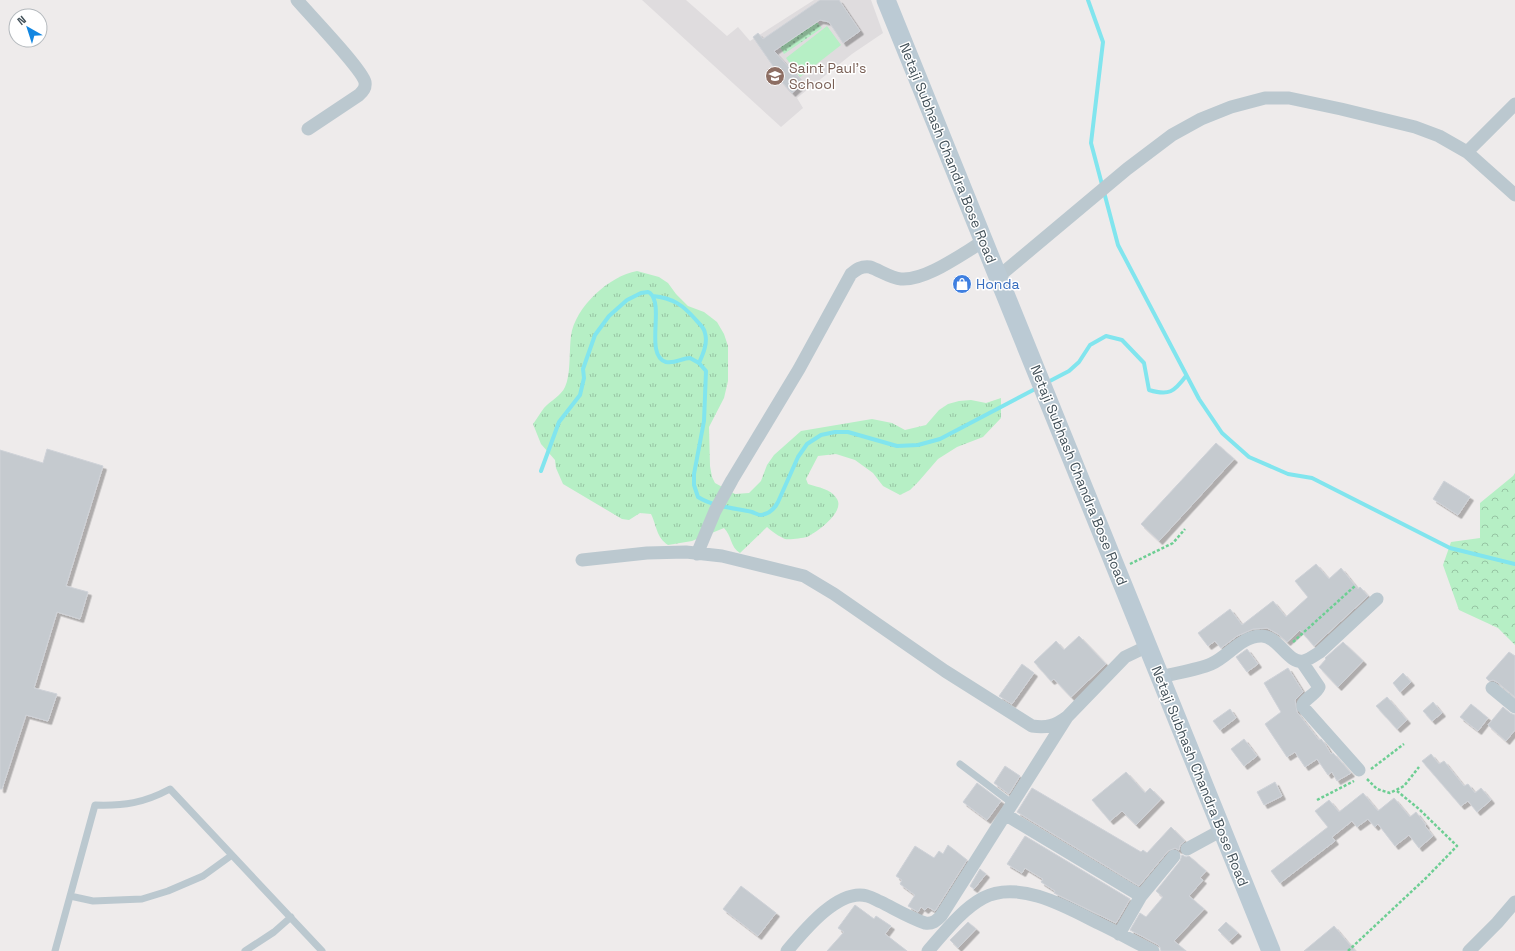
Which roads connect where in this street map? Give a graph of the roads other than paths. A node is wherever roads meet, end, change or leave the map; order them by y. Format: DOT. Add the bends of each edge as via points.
graph roads {
  1 [pos="297,0"];
  2 [pos="889,11"];
  3 [pos="1515,104"];
  4 [pos="308,129"];
  5 [pos="1468,152"];
  6 [pos="1515,195"];
  7 [pos="984,241"];
  8 [pos="998,277"];
  9 [pos="698,554"];
  10 [pos="582,560"];
  11 [pos="1377,599"];
  12 [pos="1148,646"];
  13 [pos="1302,662"];
  14 [pos="1160,677"];
  15 [pos="1492,688"];
  16 [pos="1515,707"];
  17 [pos="1067,717"];
  18 [pos="1032,726"];
  19 [pos="1053,740"];
  20 [pos="960,764"];
  21 [pos="1359,770"];
  22 [pos="1010,809"];
  23 [pos="1222,830"];
  24 [pos="1187,849"];
  25 [pos="232,855"];
  26 [pos="1174,856"];
  27 [pos="70,896"];
  28 [pos="1141,896"];
  29 [pos="1515,902"];
  30 [pos="291,917"];
  31 [pos="1119,934"];
  32 [pos="55,951"];
  33 [pos="245,951"];
  34 [pos="322,951"];
  35 [pos="787,951"];
  36 [pos="928,951"];
  37 [pos="1153,951"];
  38 [pos="1271,951"];
  39 [pos="1469,951"];
  1 -- 4 [label="street" via="356,68 365,82 359,95"];
  2 -- 7 [label="street, Netaji Subhash Chandra Bose Road"];
  3 -- 5 [label="street"];
  5 -- 6 [label="street"];
  5 -- 8 [label="street" via="1439,136 1415,127 1289,98 1265,98 1201,119 1172,135 1127,169"];
  7 -- 8 [label="street, Netaji Subhash Chandra Bose Road"];
  7 -- 9 [label="street" via="918,277 901,279 865,266 859,267 851,274 799,369 715,511"];
  8 -- 12 [label="street, Netaji Subhash Chandra Bose Road"];
  9 -- 10 [label="street" via="647,553"];
  9 -- 18 [label="street" via="722,556 804,576"];
  11 -- 13 [label="street" via="1320,652"];
  12 -- 14 [label="street, Netaji Subhash Chandra Bose Road"];
  12 -- 17 [label="street" via="1125,657"];
  13 -- 14 [label="street" via="1296,660 1271,638 1261,636 1247,640 1212,664"];
  13 -- 21 [label="street" via="1319,687 1306,699 1303,707"];
  14 -- 23 [label="street, Netaji Subhash Chandra Bose Road"];
  15 -- 16 [label="street"];
  17 -- 18 [label="street" via="1057,724 1044,728"];
  17 -- 19 [label="street"];
  18 -- 19 [label="street"];
  19 -- 22 [label="street"];
  20 -- 22 [label="lane"];
  22 -- 28 [label="street"];
  22 -- 35 [label="street" via="941,916 933,923 925,923 866,896 854,896 830,907"];
  23 -- 24 [label="street"];
  23 -- 38 [label="street, Netaji Subhash Chandra Bose Road"];
  25 -- 27 [label="lane" via="203,876 142,899 93,901"];
  25 -- 27 [label="lane" via="170,789 136,803 118,806 95,805"];
  25 -- 30 [label="lane"];
  26 -- 28 [label="street"];
  27 -- 32 [label="lane"];
  28 -- 31 [label="street"];
  29 -- 39 [label="street"];
  30 -- 33 [label="lane"];
  30 -- 34 [label="lane"];
  31 -- 36 [label="street" via="1063,905 1037,896 996,893 972,906"];
  31 -- 37 [label="street"];
}
